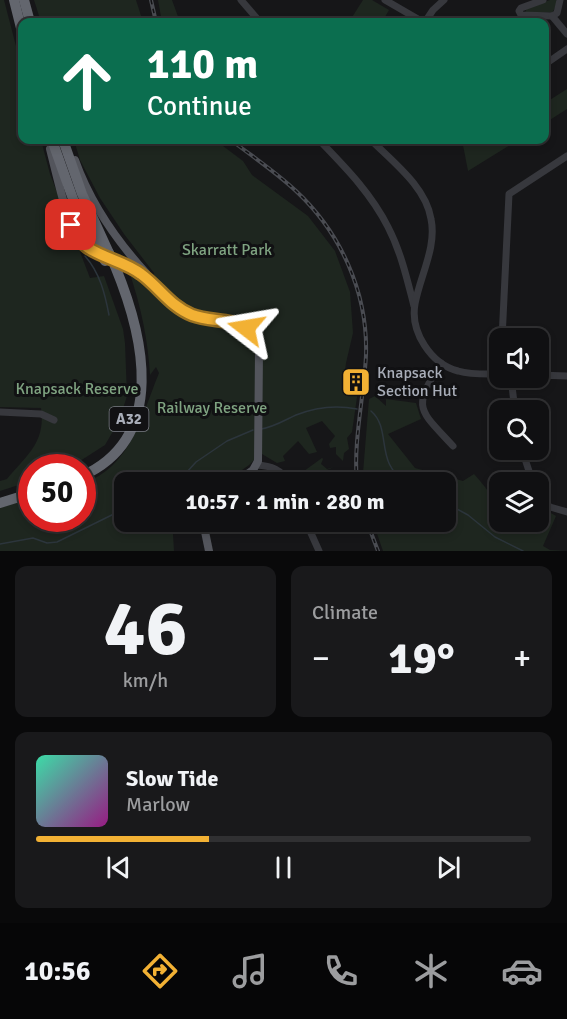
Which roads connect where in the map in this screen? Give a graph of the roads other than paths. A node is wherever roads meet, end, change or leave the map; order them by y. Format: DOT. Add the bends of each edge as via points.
graph roads {
  1 [pos="14,0"];
  2 [pos="24,0"];
  3 [pos="241,0"];
  4 [pos="385,0"];
  5 [pos="444,0"];
  6 [pos="543,0"];
  7 [pos="560,0"];
  8 [pos="552,16"];
  9 [pos="18,18"];
  10 [pos="29,18"];
  11 [pos="257,18"];
  12 [pos="417,18"];
  13 [pos="427,18"];
  14 [pos="567,34"];
  15 [pos="567,49"];
  16 [pos="549,62"];
  17 [pos="51,144"];
  18 [pos="52,144"];
  19 [pos="64,144"];
  20 [pos="70,144"];
  21 [pos="324,144"];
  22 [pos="375,144"];
  23 [pos="567,156"];
  24 [pos="110,260"];
  25 [pos="409,287"];
  26 [pos="420,288"];
  27 [pos="171,302"];
  28 [pos="414,306"];
  29 [pos="502,328"];
  30 [pos="441,363"];
  31 [pos="489,373"];
  32 [pos="549,375"];
  33 [pos="567,376"];
  34 [pos="0,412"];
  35 [pos="54,420"];
  36 [pos="453,446"];
  37 [pos="96,460"];
  38 [pos="256,465"];
  39 [pos="96,467"];
  40 [pos="248,472"];
  41 [pos="282,472"];
  42 [pos="18,490"];
  43 [pos="0,495"];
  44 [pos="18,497"];
  45 [pos="0,503"];
  46 [pos="549,506"];
  47 [pos="567,512"];
  48 [pos="205,532"];
  49 [pos="310,532"];
  50 [pos="209,551"];
  51 [pos="319,551"];
  1 -- 9 [label="highway"];
  2 -- 10 [label="highway"];
  3 -- 11 [label="street"];
  4 -- 12 [label="street"];
  5 -- 13 [label="street"];
  6 -- 8 [label="street" via="521,8 520,14"];
  7 -- 8 [label="street" via="557,13"];
  8 -- 14 [label="street"];
  15 -- 16 [label="street"];
  17 -- 27 [label="main road" via="77,238 88,248 139,272"];
  18 -- 24 [label="highway, A32, bridge" via="97,248"];
  19 -- 24 [label="highway, A32"];
  20 -- 27 [label="main road" via="101,213"];
  21 -- 25 [label="street" via="381,214 398,249"];
  22 -- 26 [label="street" via="418,190 429,208 432,238"];
  23 -- 29 [label="street" via="508,196"];
  24 -- 37 [label="highway, A32" via="130,332 135,395 117,439"];
  24 -- 39 [label="highway, A32" via="128,298 136,330 141,399 137,418 123,443"];
  25 -- 26 [label="street"];
  25 -- 28 [label="street"];
  26 -- 28 [label="street"];
  27 -- 38 [label="main road" via="191,315 238,324 252,333 258,343"];
  28 -- 30 [label="street" via="420,337"];
  30 -- 31 [label="street" via="458,371"];
  30 -- 36 [label="street" via="423,394 423,405 430,421"];
  32 -- 33 [label="street"];
  34 -- 35 [label="street" via="41,414"];
  38 -- 40 [label="main road"];
  38 -- 41 [label="street"];
  42 -- 43 [label="highway"];
  44 -- 45 [label="highway"];
  46 -- 47 [label="street"];
  48 -- 50 [label="main road"];
  49 -- 51 [label="street"];
}
